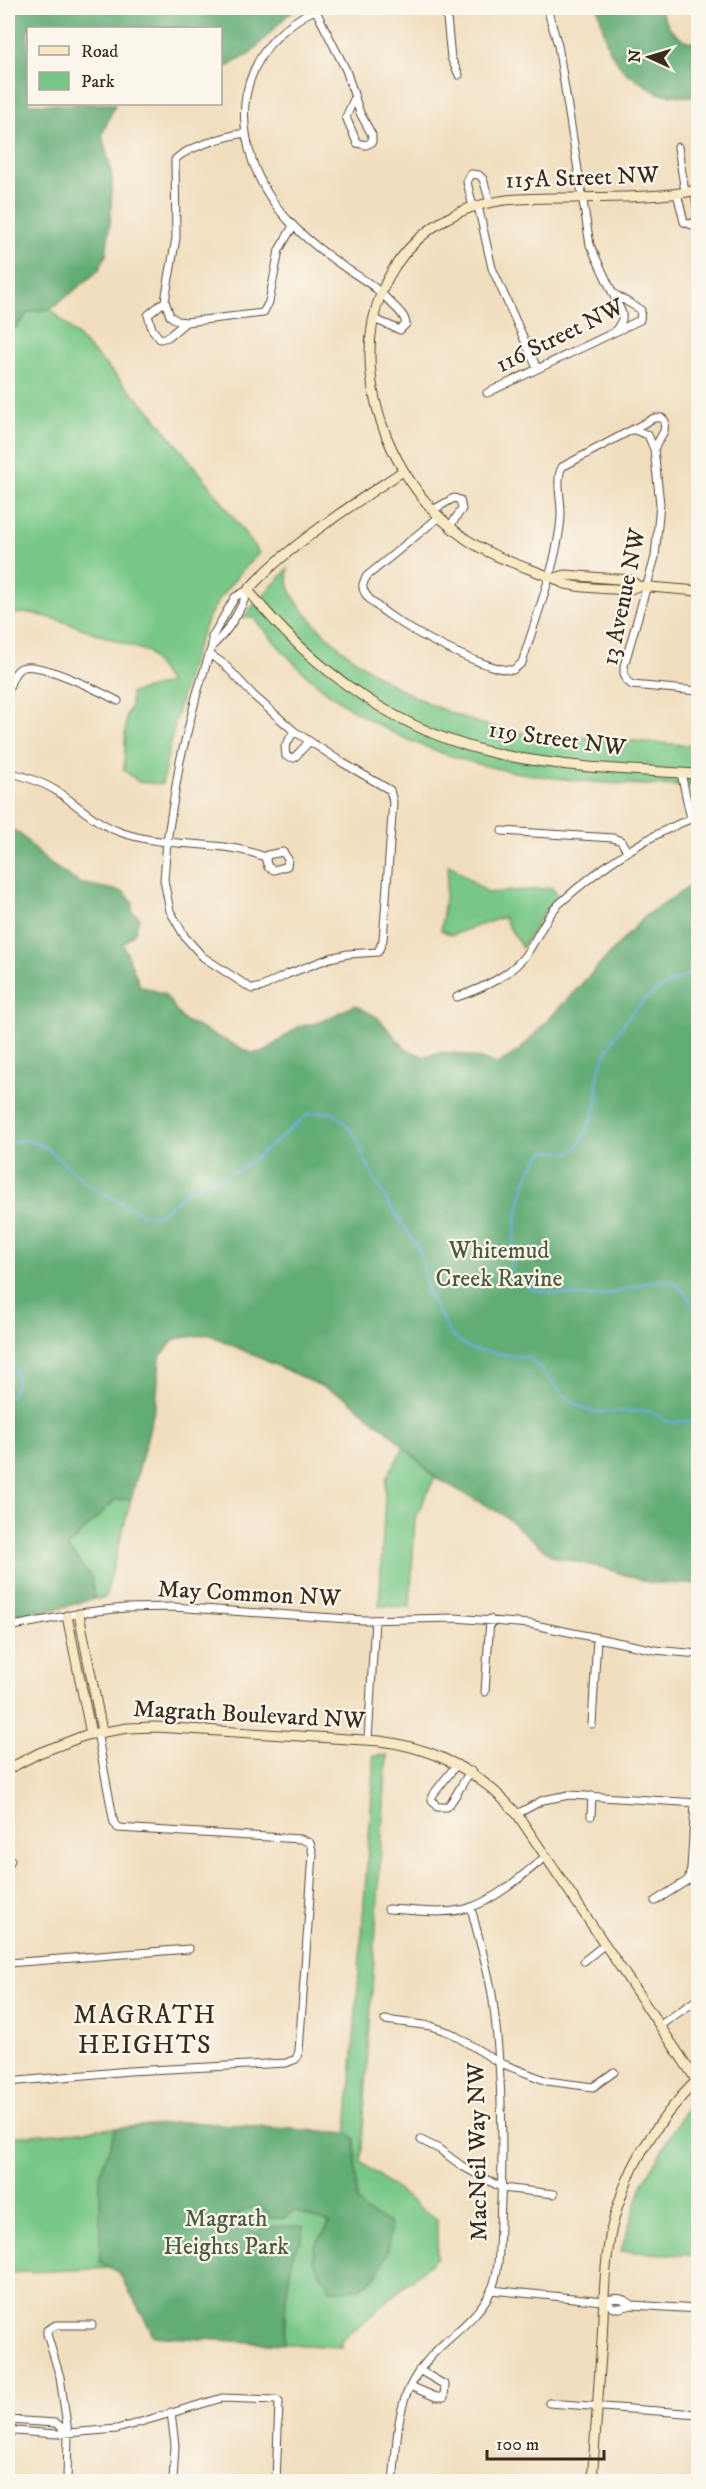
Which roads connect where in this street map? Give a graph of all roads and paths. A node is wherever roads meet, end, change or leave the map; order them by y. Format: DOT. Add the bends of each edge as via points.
graph roads {
  1 [pos="317,8"];
  2 [pos="446,8"];
  3 [pos="547,8"];
  4 [pos="459,75"];
  5 [pos="355,97"];
  6 [pos="246,133"];
  7 [pos="678,147"];
  8 [pos="689,192"];
  9 [pos="582,197"];
  10 [pos="490,202"];
  11 [pos="475,207"];
  12 [pos="699,216"];
  13 [pos="292,226"];
  14 [pos="610,290"];
  15 [pos="382,292"];
  16 [pos="165,301"];
  17 [pos="374,319"];
  18 [pos="186,322"];
  19 [pos="616,330"];
  20 [pos="537,368"];
  21 [pos="487,393"];
  22 [pos="630,431"];
  23 [pos="654,449"];
  24 [pos="403,471"];
  25 [pos="436,513"];
  26 [pos="450,526"];
  27 [pos="551,577"];
  28 [pos="643,586"];
  29 [pos="248,590"];
  30 [pos="699,591"];
  31 [pos="209,654"];
  32 [pos="699,691"];
  33 [pos="8,692"];
  34 [pos="118,701"];
  35 [pos="294,731"];
  36 [pos="309,742"];
  37 [pos="8,772"];
  38 [pos="681,773"];
  39 [pos="696,774"];
  40 [pos="699,800"];
  41 [pos="699,816"];
  42 [pos="690,819"];
  43 [pos="502,831"];
  44 [pos="167,841"];
  45 [pos="627,851"];
  46 [pos="266,857"];
  47 [pos="457,997"];
  48 [pos="79,1614"];
  49 [pos="67,1616"];
  50 [pos="490,1619"];
  51 [pos="375,1620"];
  52 [pos="8,1627"];
  53 [pos="597,1638"];
  54 [pos="699,1654"];
  55 [pos="485,1692"];
  56 [pos="592,1724"];
  57 [pos="96,1732"];
  58 [pos="368,1740"];
  59 [pos="457,1764"];
  60 [pos="8,1769"];
  61 [pos="471,1772"];
  62 [pos="592,1796"];
  63 [pos="697,1803"];
  64 [pos="517,1814"];
  65 [pos="591,1816"];
  66 [pos="545,1857"];
  67 [pos="656,1901"];
  68 [pos="471,1907"];
  69 [pos="388,1909"];
  70 [pos="604,1945"];
  71 [pos="189,1949"];
  72 [pos="584,1961"];
  73 [pos="8,1963"];
  74 [pos="699,1999"];
  75 [pos="385,2020"];
  76 [pos="659,2026"];
  77 [pos="498,2062"];
  78 [pos="615,2072"];
  79 [pos="698,2080"];
  80 [pos="8,2082"];
  81 [pos="421,2140"];
  82 [pos="502,2188"];
  83 [pos="554,2194"];
  84 [pos="491,2290"];
  85 [pos="604,2301"];
  86 [pos="699,2309"];
  87 [pos="92,2325"];
  88 [pos="419,2370"];
  89 [pos="410,2386"];
  90 [pos="549,2403"];
  91 [pos="597,2408"];
  92 [pos="171,2412"];
  93 [pos="699,2414"];
  94 [pos="8,2420"];
  95 [pos="8,2428"];
  96 [pos="68,2432"];
  97 [pos="67,2481"];
  98 [pos="173,2481"];
  99 [pos="276,2481"];
  100 [pos="393,2481"];
  101 [pos="592,2481"];
  1 -- 5 [label="street"];
  1 -- 6 [label="street" via="284,27 264,52 252,74 244,111"];
  2 -- 4 [label="street" via="451,58"];
  3 -- 9 [label="street" via="558,45"];
  5 -- 5 [label="street" via="346,117 357,143 366,145 373,138"];
  6 -- 13 [label="street" via="261,183"];
  6 -- 16 [label="street" via="188,151 175,160 176,238"];
  7 -- 8 [label="street, 115A Street NW"];
  8 -- 9 [label="street, 115A Street NW"];
  8 -- 12 [label="street, 115A Street NW"];
  8 -- 12 [label="street, 115A Street NW" via="684,222 692,225"];
  9 -- 10 [label="street, 115A Street NW"];
  9 -- 14 [label="street" via="590,245"];
  10 -- 11 [label="street, 115A Street NW"];
  10 -- 11 [label="street, 115A Street NW" via="483,179 471,174 467,182"];
  11 -- 15 [label="street, 115A Street NW" via="445,220 416,243"];
  11 -- 20 [label="street" via="492,268"];
  13 -- 15 [label="street"];
  13 -- 18 [label="street" via="279,250 269,302 263,313"];
  14 -- 19 [label="street" via="622,313"];
  14 -- 19 [label="street, 116 Street NW" via="642,312 638,322"];
  15 -- 17 [label="street, 115A Street NW"];
  15 -- 17 [label="street" via="406,324 400,330"];
  16 -- 18 [label="street" via="170,316"];
  16 -- 18 [label="street" via="148,315 160,339 168,338"];
  17 -- 24 [label="street, 115A Street NW" via="369,347 372,384 388,439"];
  19 -- 20 [label="street, 116 Street NW"];
  20 -- 21 [label="street, 116 Street NW"];
  22 -- 23 [label="street" via="648,435"];
  22 -- 23 [label="street, 13 Avenue NW" via="654,418 664,419 666,426"];
  22 -- 27 [label="street" via="560,470 560,526"];
  23 -- 28 [label="street, 13 Avenue NW" via="660,524 655,557"];
  24 -- 25 [label="street, 115A Street NW"];
  24 -- 29 [label="street" via="322,528"];
  25 -- 26 [label="street, 115A Street NW"];
  25 -- 26 [label="street" via="453,498 460,500 462,508"];
  25 -- 27 [label="street" via="367,576 363,587 369,598 396,619 437,644 472,660 513,670 522,663"];
  26 -- 27 [label="street, 115A Street NW" via="489,553"];
  27 -- 28 [label="street, 115A Street NW" via="564,584 628,590"];
  28 -- 30 [label="street, 115A Street NW"];
  28 -- 32 [label="street, 13 Avenue NW" via="624,666 627,681 637,686"];
  29 -- 31 [label="street" via="244,604"];
  29 -- 38 [label="street, 119 Street NW" via="292,639 332,674 370,702 413,725 451,741 540,762"];
  31 -- 35 [label="street"];
  31 -- 44 [label="street" via="184,743"];
  33 -- 34 [label="street" via="19,670 30,667 72,679"];
  35 -- 36 [label="street"];
  35 -- 36 [label="street" via="285,747 286,756 294,758"];
  36 -- 44 [label="street" via="392,793 383,940 378,952 330,958 257,989 249,988 203,957 179,928 165,891"];
  37 -- 44 [label="street" via="42,783 112,829"];
  38 -- 39 [label="street, 119 Street NW"];
  38 -- 42 [label="street"];
  39 -- 40 [label="street"];
  41 -- 42 [label="street"];
  42 -- 45 [label="street"];
  43 -- 45 [label="street" via="613,838 621,841"];
  44 -- 46 [label="street"];
  45 -- 47 [label="street" via="559,904 513,968 482,989"];
  48 -- 49 [label="street, May Common NW"];
  48 -- 51 [label="street, May Common NW" via="173,1607"];
  48 -- 57 [label="street"];
  49 -- 52 [label="street, May Common NW"];
  49 -- 57 [label="street"];
  50 -- 51 [label="street, May Common NW"];
  50 -- 53 [label="street, May Common NW"];
  50 -- 55 [label="street"];
  51 -- 58 [label="street"];
  53 -- 54 [label="street, May Common NW"];
  53 -- 56 [label="street"];
  57 -- 58 [label="street, Magrath Boulevard NW" via="155,1727"];
  57 -- 60 [label="street, Magrath Boulevard NW"];
  57 -- 80 [label="street" via="118,1828 289,1838 310,1843 313,1854 299,2051 296,2059 286,2063"];
  58 -- 59 [label="street, Magrath Boulevard NW" via="425,1750"];
  59 -- 61 [label="street, Magrath Boulevard NW"];
  59 -- 61 [label="street" via="432,1796 437,1807 451,1803"];
  61 -- 64 [label="street, Magrath Boulevard NW"];
  62 -- 63 [label="street"];
  62 -- 64 [label="street" via="551,1797"];
  62 -- 65 [label="street"];
  63 -- 67 [label="street" via="688,1880"];
  64 -- 66 [label="street, Magrath Boulevard NW"];
  66 -- 68 [label="street" via="502,1891"];
  66 -- 70 [label="street, Magrath Boulevard NW"];
  68 -- 69 [label="street" via="432,1911"];
  68 -- 77 [label="street, MacNeil Way NW" via="492,1999"];
  70 -- 72 [label="street"];
  70 -- 76 [label="street, Magrath Boulevard NW"];
  71 -- 73 [label="street"];
  74 -- 76 [label="street"];
  75 -- 77 [label="street" via="431,2026 451,2033"];
  76 -- 79 [label="street, Magrath Boulevard NW"];
  77 -- 78 [label="street" via="547,2081 577,2086 593,2086"];
  77 -- 82 [label="street, MacNeil Way NW"];
  79 -- 85 [label="street" via="656,2129 628,2180 612,2228"];
  81 -- 82 [label="street"];
  82 -- 83 [label="street"];
  82 -- 84 [label="street, MacNeil Way NW" via="499,2257"];
  84 -- 85 [label="street"];
  84 -- 88 [label="street, MacNeil Way NW" via="477,2312"];
  85 -- 86 [label="street" via="614,2308 632,2304"];
  85 -- 91 [label="street"];
  87 -- 96 [label="street" via="56,2325 46,2334 60,2378"];
  88 -- 89 [label="street, MacNeil Way NW"];
  88 -- 89 [label="street" via="445,2385 444,2397"];
  89 -- 100 [label="street, MacNeil Way NW" via="400,2407"];
  90 -- 91 [label="street"];
  91 -- 93 [label="street"];
  91 -- 101 [label="street"];
  92 -- 96 [label="street" via="117,2429"];
  92 -- 98 [label="street" via="176,2445"];
  92 -- 99 [label="street" via="222,2398 276,2400"];
  94 -- 96 [label="street" via="56,2423"];
  95 -- 96 [label="street"];
  96 -- 97 [label="street"];
}
